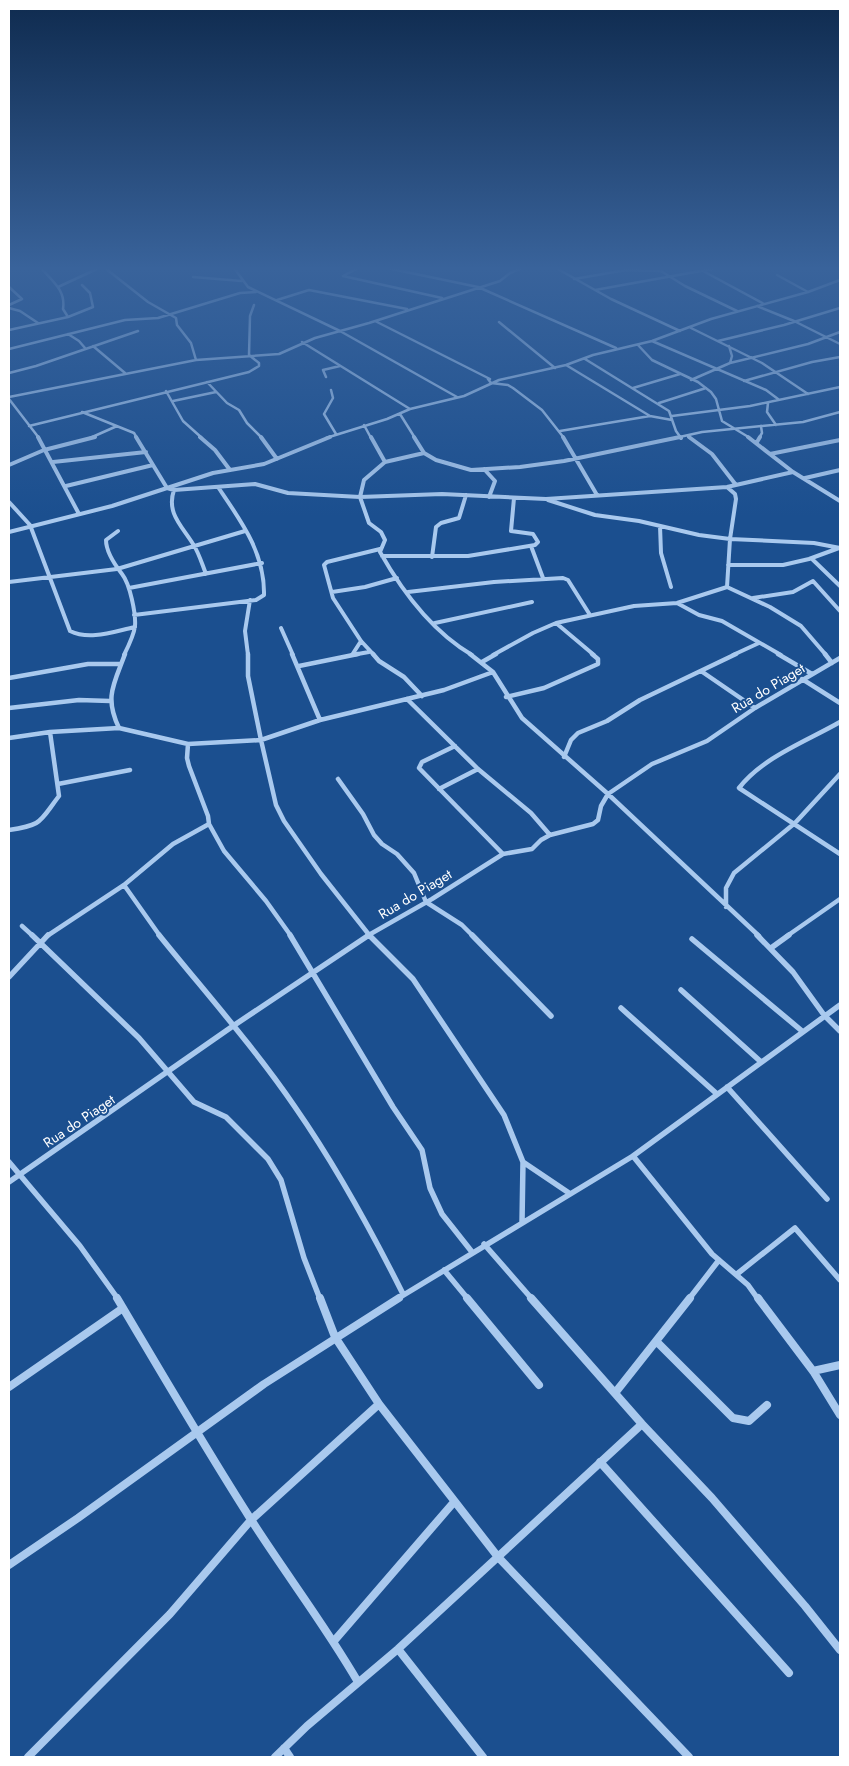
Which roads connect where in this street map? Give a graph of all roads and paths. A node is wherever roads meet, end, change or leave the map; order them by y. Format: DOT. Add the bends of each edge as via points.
graph roads {
  1 [pos="78,350"];
  2 [pos="98,350"];
  3 [pos="193,350"];
  4 [pos="250,350"];
  5 [pos="285,350"];
  6 [pos="315,350"];
  7 [pos="374,350"];
  8 [pos="432,350"];
  9 [pos="534,350"];
  10 [pos="612,350"];
  11 [pos="643,350"];
  12 [pos="673,350"];
  13 [pos="731,350"];
  14 [pos="738,350"];
  15 [pos="783,350"];
  16 [pos="249,356"];
  17 [pos="840,357"];
  18 [pos="753,358"];
  19 [pos="585,359"];
  20 [pos="196,360"];
  21 [pos="730,363"];
  22 [pos="566,365"];
  23 [pos="340,366"];
  24 [pos="555,368"];
  25 [pos="716,370"];
  26 [pos="777,372"];
  27 [pos="9,373"];
  28 [pos="125,373"];
  29 [pos="680,374"];
  30 [pos="326,377"];
  31 [pos="513,377"];
  32 [pos="488,379"];
  33 [pos="499,380"];
  34 [pos="691,380"];
  35 [pos="207,382"];
  36 [pos="744,382"];
  37 [pos="491,383"];
  38 [pos="508,385"];
  39 [pos="840,387"];
  40 [pos="632,388"];
  41 [pos="706,388"];
  42 [pos="331,390"];
  43 [pos="166,391"];
  44 [pos="216,392"];
  45 [pos="808,394"];
  46 [pos="9,398"];
  47 [pos="457,398"];
  48 [pos="778,399"];
  49 [pos="173,401"];
  50 [pos="768,402"];
  51 [pos="659,404"];
  52 [pos="410,409"];
  53 [pos="718,410"];
  54 [pos="82,412"];
  55 [pos="840,412"];
  56 [pos="400,414"];
  57 [pos="650,416"];
  58 [pos="672,418"];
  59 [pos="364,425"];
  60 [pos="776,425"];
  61 [pos="29,426"];
  62 [pos="118,426"];
  63 [pos="761,426"];
  64 [pos="733,428"];
  65 [pos="560,431"];
  66 [pos="336,434"];
  67 [pos="688,436"];
  68 [pos="681,438"];
  69 [pos="840,440"];
  70 [pos="757,442"];
  71 [pos="44,450"];
  72 [pos="146,452"];
  73 [pos="424,454"];
  74 [pos="770,454"];
  75 [pos="575,457"];
  76 [pos="277,459"];
  77 [pos="52,462"];
  78 [pos="385,462"];
  79 [pos="9,465"];
  80 [pos="153,465"];
  81 [pos="484,469"];
  82 [pos="230,470"];
  83 [pos="840,470"];
  84 [pos="793,472"];
  85 [pos="804,478"];
  86 [pos="66,486"];
  87 [pos="218,486"];
  88 [pos="736,486"];
  89 [pos="727,487"];
  90 [pos="167,488"];
  91 [pos="174,490"];
  92 [pos="466,495"];
  93 [pos="597,495"];
  94 [pos="360,497"];
  95 [pos="489,497"];
  96 [pos="514,498"];
  97 [pos="546,499"];
  98 [pos="839,499"];
  99 [pos="9,502"];
  100 [pos="79,514"];
  101 [pos="30,525"];
  102 [pos="660,526"];
  103 [pos="118,531"];
  104 [pos="245,531"];
  105 [pos="9,532"];
  106 [pos="730,539"];
  107 [pos="531,546"];
  108 [pos="195,547"];
  109 [pos="840,548"];
  110 [pos="380,549"];
  111 [pos="382,556"];
  112 [pos="432,557"];
  113 [pos="812,559"];
  114 [pos="262,563"];
  115 [pos="728,565"];
  116 [pos="117,569"];
  117 [pos="206,574"];
  118 [pos="49,576"];
  119 [pos="397,578"];
  120 [pos="543,578"];
  121 [pos="9,582"];
  122 [pos="840,586"];
  123 [pos="671,587"];
  124 [pos="727,587"];
  125 [pos="129,588"];
  126 [pos="332,592"];
  127 [pos="408,592"];
  128 [pos="751,598"];
  129 [pos="250,600"];
  130 [pos="532,602"];
  131 [pos="677,603"];
  132 [pos="840,611"];
  133 [pos="134,615"];
  134 [pos="590,615"];
  135 [pos="434,623"];
  136 [pos="556,623"];
  137 [pos="135,627"];
  138 [pos="281,628"];
  139 [pos="361,641"];
  140 [pos="759,643"];
  141 [pos="369,652"];
  142 [pos="351,655"];
  143 [pos="840,658"];
  144 [pos="482,662"];
  145 [pos="832,662"];
  146 [pos="120,664"];
  147 [pos="299,666"];
  148 [pos="701,671"];
  149 [pos="493,672"];
  150 [pos="812,674"];
  151 [pos="9,678"];
  152 [pos="802,680"];
  153 [pos="422,696"];
  154 [pos="506,697"];
  155 [pos="408,699"];
  156 [pos="110,701"];
  157 [pos="840,704"];
  158 [pos="9,708"];
  159 [pos="754,708"];
  160 [pos="320,720"];
  161 [pos="840,722"];
  162 [pos="119,728"];
  163 [pos="50,732"];
  164 [pos="9,738"];
  165 [pos="261,740"];
  166 [pos="188,744"];
  167 [pos="455,746"];
  168 [pos="564,757"];
  169 [pos="478,769"];
  170 [pos="130,770"];
  171 [pos="840,774"];
  172 [pos="338,779"];
  173 [pos="58,784"];
  174 [pos="439,789"];
  175 [pos="608,794"];
  176 [pos="795,823"];
  177 [pos="209,824"];
  178 [pos="9,830"];
  179 [pos="550,835"];
  180 [pos="503,854"];
  181 [pos="840,854"];
  182 [pos="124,885"];
  183 [pos="840,899"];
  184 [pos="426,902"];
  185 [pos="726,907"];
  186 [pos="22,926"];
  187 [pos="369,935"];
  188 [pos="692,939"];
  189 [pos="40,944"];
  190 [pos="771,948"];
  191 [pos="313,972"];
  192 [pos="9,977"];
  193 [pos="681,990"];
  194 [pos="840,1005"];
  195 [pos="621,1008"];
  196 [pos="824,1015"];
  197 [pos="551,1016"];
  198 [pos="233,1026"];
  199 [pos="802,1031"];
  200 [pos="840,1031"];
  201 [pos="760,1061"];
  202 [pos="168,1073"];
  203 [pos="726,1086"];
  204 [pos="717,1094"];
  205 [pos="633,1156"];
  206 [pos="9,1162"];
  207 [pos="523,1162"];
  208 [pos="20,1175"];
  209 [pos="9,1182"];
  210 [pos="569,1193"];
  211 [pos="827,1199"];
  212 [pos="522,1222"];
  213 [pos="484,1244"];
  214 [pos="472,1252"];
  215 [pos="719,1260"];
  216 [pos="444,1270"];
  217 [pos="737,1274"];
  218 [pos="840,1280"];
  219 [pos="403,1294"];
  220 [pos="123,1308"];
  221 [pos="335,1337"];
  222 [pos="656,1342"];
  223 [pos="840,1365"];
  224 [pos="813,1371"];
  225 [pos="539,1385"];
  226 [pos="9,1387"];
  227 [pos="615,1393"];
  228 [pos="379,1404"];
  229 [pos="767,1405"];
  230 [pos="840,1415"];
  231 [pos="642,1424"];
  232 [pos="196,1432"];
  233 [pos="600,1462"];
  234 [pos="454,1502"];
  235 [pos="251,1520"];
  236 [pos="498,1557"];
  237 [pos="9,1565"];
  238 [pos="334,1641"];
  239 [pos="398,1649"];
  240 [pos="840,1650"];
  241 [pos="789,1673"];
  242 [pos="358,1682"];
  243 [pos="284,1748"];
  244 [pos="28,1757"];
  245 [pos="275,1757"];
  246 [pos="290,1757"];
  247 [pos="483,1757"];
  248 [pos="689,1757"];
  1 -- 27 [label="street"];
  2 -- 28 [label="street"];
  3 -- 20 [label="street"];
  4 -- 16 [label="street"];
  5 -- 16 [label="street"];
  6 -- 23 [label="street"];
  7 -- 47 [label="street"];
  8 -- 32 [label="street"];
  9 -- 24 [label="street"];
  10 -- 19 [label="street"];
  11 -- 29 [label="street" via="654,361"];
  12 -- 25 [label="street"];
  13 -- 21 [label="street"];
  14 -- 18 [label="street"];
  15 -- 18 [label="street"];
  16 -- 20 [label="street"];
  16 -- 35 [label="street" via="259,366 249,372"];
  17 -- 26 [label="street"];
  18 -- 21 [label="street"];
  18 -- 26 [label="street"];
  19 -- 22 [label="street"];
  19 -- 40 [label="street"];
  20 -- 28 [label="street"];
  21 -- 25 [label="street"];
  22 -- 24 [label="street"];
  22 -- 57 [label="street"];
  23 -- 30 [label="street" via="323,370"];
  23 -- 52 [label="street"];
  24 -- 31 [label="street"];
  25 -- 34 [label="street"];
  25 -- 36 [label="street"];
  26 -- 36 [label="street"];
  26 -- 45 [label="street"];
  28 -- 46 [label="street"];
  29 -- 34 [label="street"];
  29 -- 40 [label="street"];
  31 -- 33 [label="street"];
  31 -- 38 [label="street"];
  32 -- 33 [label="street"];
  32 -- 37 [label="street"];
  33 -- 37 [label="street"];
  34 -- 41 [label="street"];
  35 -- 43 [label="street"];
  35 -- 44 [label="street"];
  36 -- 48 [label="street" via="766,390"];
  37 -- 38 [label="street"];
  37 -- 47 [label="street"];
  38 -- 65 [label="street" via="542,410"];
  39 -- 45 [label="street"];
  40 -- 51 [label="street"];
  41 -- 51 [label="street"];
  41 -- 53 [label="street" via="715,397"];
  42 -- 66 [label="street" via="333,398 324,414"];
  43 -- 49 [label="street"];
  43 -- 54 [label="street"];
  44 -- 49 [label="street"];
  44 -- 76 [label="street" via="239,410"];
  45 -- 48 [label="street"];
  46 -- 61 [label="street"];
  47 -- 52 [label="street"];
  48 -- 50 [label="street"];
  49 -- 82 [label="street" via="183,421 215,450"];
  50 -- 53 [label="street"];
  50 -- 60 [label="street" via="767,412"];
  51 -- 58 [label="street"];
  52 -- 56 [label="street"];
  53 -- 58 [label="street"];
  53 -- 64 [label="street" via="720,418"];
  54 -- 61 [label="street"];
  54 -- 62 [label="street"];
  55 -- 60 [label="street" via="810,421"];
  56 -- 59 [label="street"];
  56 -- 73 [label="street"];
  57 -- 58 [label="street"];
  57 -- 65 [label="street"];
  58 -- 68 [label="street" via="674,431"];
  59 -- 66 [label="street"];
  59 -- 78 [label="street"];
  60 -- 63 [label="street"];
  61 -- 71 [label="street" via="42,441"];
  62 -- 71 [label="street" via="97,436"];
  62 -- 72 [label="street" via="134,433"];
  63 -- 64 [label="street"];
  63 -- 70 [label="street" via="762,433"];
  64 -- 67 [label="street"];
  64 -- 70 [label="street"];
  65 -- 75 [label="street"];
  66 -- 76 [label="street"];
  67 -- 68 [label="street"];
  67 -- 88 [label="street" via="712,454"];
  68 -- 75 [label="street"];
  69 -- 74 [label="street"];
  70 -- 74 [label="street"];
  71 -- 77 [label="street"];
  71 -- 79 [label="street"];
  72 -- 77 [label="street"];
  72 -- 80 [label="street"];
  73 -- 78 [label="street"];
  73 -- 81 [label="street" via="464,469"];
  74 -- 84 [label="street"];
  75 -- 81 [label="street" via="520,467"];
  75 -- 93 [label="street"];
  76 -- 82 [label="street"];
  77 -- 86 [label="street"];
  78 -- 94 [label="street" via="364,480"];
  80 -- 86 [label="street"];
  80 -- 90 [label="street"];
  81 -- 95 [label="street" via="495,482"];
  82 -- 90 [label="street"];
  83 -- 85 [label="street"];
  84 -- 85 [label="street"];
  84 -- 88 [label="street"];
  85 -- 98 [label="street"];
  86 -- 100 [label="street"];
  87 -- 91 [label="street"];
  87 -- 94 [label="street" via="263,485 288,493"];
  87 -- 104 [label="street"];
  88 -- 89 [label="street"];
  89 -- 93 [label="street"];
  89 -- 106 [label="street" via="736,499"];
  90 -- 91 [label="street"];
  90 -- 100 [label="street"];
  91 -- 108 [label="street" via="170,498 176,522"];
  92 -- 94 [label="street"];
  92 -- 95 [label="street"];
  92 -- 112 [label="street" via="459,518 436,527"];
  93 -- 97 [label="street"];
  94 -- 110 [label="street" via="369,523 381,532 385,540"];
  95 -- 96 [label="street"];
  96 -- 97 [label="street"];
  96 -- 107 [label="street" via="511,530 534,534 538,542"];
  97 -- 102 [label="street" via="595,514"];
  99 -- 101 [label="street"];
  100 -- 101 [label="street"];
  101 -- 105 [label="street"];
  101 -- 118 [label="street"];
  102 -- 106 [label="street"];
  102 -- 123 [label="street" via="661,553"];
  103 -- 116 [label="street" via="106,540"];
  104 -- 108 [label="street"];
  104 -- 114 [label="street"];
  106 -- 109 [label="street"];
  106 -- 115 [label="street"];
  107 -- 112 [label="street" via="468,556"];
  107 -- 120 [label="street"];
  108 -- 116 [label="street"];
  108 -- 117 [label="street"];
  109 -- 113 [label="street"];
  110 -- 111 [label="street"];
  110 -- 126 [label="street" via="324,563"];
  111 -- 112 [label="street"];
  111 -- 119 [label="street"];
  113 -- 115 [label="street" via="778,566"];
  113 -- 122 [label="street"];
  114 -- 117 [label="street"];
  114 -- 129 [label="street" via="264,594"];
  115 -- 124 [label="street"];
  116 -- 118 [label="street"];
  116 -- 125 [label="street"];
  117 -- 125 [label="street"];
  118 -- 121 [label="street"];
  118 -- 137 [label="street" via="74,635 88,636"];
  119 -- 126 [label="street"];
  119 -- 127 [label="street"];
  120 -- 127 [label="street"];
  120 -- 134 [label="street" via="568,580"];
  124 -- 128 [label="street"];
  124 -- 131 [label="street"];
  125 -- 133 [label="street"];
  126 -- 139 [label="street" via="336,604"];
  127 -- 135 [label="street"];
  128 -- 132 [label="street" via="788,593 813,581"];
  128 -- 145 [label="street" via="801,626"];
  129 -- 133 [label="street"];
  129 -- 165 [label="street" via="245,631 248,676"];
  130 -- 135 [label="street"];
  131 -- 134 [label="street" via="634,606"];
  131 -- 140 [label="street" via="699,615 722,621"];
  133 -- 137 [label="street"];
  134 -- 136 [label="street"];
  135 -- 144 [label="street" via="454,643"];
  136 -- 144 [label="street"];
  136 -- 154 [label="street" via="598,659 598,664 544,688"];
  137 -- 146 [label="street"];
  138 -- 147 [label="street"];
  139 -- 141 [label="street"];
  139 -- 142 [label="street"];
  140 -- 148 [label="street"];
  140 -- 150 [label="street"];
  141 -- 142 [label="street"];
  141 -- 153 [label="street" via="404,677"];
  142 -- 147 [label="street"];
  143 -- 145 [label="street, Rua do Piaget"];
  144 -- 149 [label="street"];
  145 -- 150 [label="street, Rua do Piaget"];
  146 -- 151 [label="street" via="88,664"];
  146 -- 156 [label="street"];
  147 -- 160 [label="street"];
  148 -- 159 [label="street"];
  148 -- 168 [label="street" via="578,733 571,740"];
  149 -- 153 [label="street"];
  149 -- 154 [label="street"];
  150 -- 152 [label="street, Rua do Piaget"];
  152 -- 157 [label="street"];
  152 -- 159 [label="street, Rua do Piaget"];
  153 -- 155 [label="street"];
  154 -- 168 [label="street" via="522,718"];
  155 -- 160 [label="street"];
  155 -- 167 [label="street"];
  156 -- 158 [label="street" via="79,700"];
  156 -- 162 [label="street"];
  159 -- 175 [label="street, Rua do Piaget" via="707,741 652,764"];
  160 -- 165 [label="street"];
  161 -- 176 [label="street" via="778,758 739,788"];
  162 -- 163 [label="street"];
  162 -- 166 [label="street"];
  163 -- 164 [label="street"];
  163 -- 173 [label="street"];
  165 -- 166 [label="street"];
  165 -- 187 [label="street" via="276,805 284,821"];
  166 -- 177 [label="street" via="187,758"];
  167 -- 169 [label="street"];
  167 -- 174 [label="street" via="420,765 421,771"];
  168 -- 175 [label="street"];
  169 -- 174 [label="street"];
  169 -- 179 [label="street" via="531,813"];
  170 -- 173 [label="street"];
  171 -- 176 [label="street"];
  172 -- 184 [label="street" via="374,835 414,873"];
  173 -- 178 [label="street" via="57,800 38,824"];
  174 -- 180 [label="street"];
  175 -- 179 [label="street, Rua do Piaget" via="598,820 593,824"];
  175 -- 185 [label="street"];
  176 -- 181 [label="street"];
  176 -- 185 [label="street" via="734,873 726,888"];
  177 -- 182 [label="street" via="173,844"];
  177 -- 191 [label="street" via="224,851 266,901"];
  179 -- 180 [label="street, Rua do Piaget" via="532,848"];
  180 -- 184 [label="street, Rua do Piaget"];
  182 -- 189 [label="street" via="50,933"];
  182 -- 198 [label="street" via="156,932"];
  183 -- 190 [label="street"];
  184 -- 187 [label="street, Rua do Piaget"];
  184 -- 197 [label="street" via="462,925"];
  185 -- 190 [label="street"];
  186 -- 189 [label="street"];
  187 -- 191 [label="street, Rua do Piaget"];
  187 -- 207 [label="street" via="413,979 425,996 504,1115"];
  188 -- 199 [label="street"];
  189 -- 192 [label="street"];
  189 -- 202 [label="street" via="139,1038"];
  190 -- 196 [label="street"];
  191 -- 198 [label="street, Rua do Piaget"];
  191 -- 214 [label="street" via="422,1150 430,1187 441,1215"];
  193 -- 201 [label="street"];
  194 -- 196 [label="street"];
  195 -- 204 [label="street"];
  196 -- 199 [label="street"];
  196 -- 200 [label="street"];
  198 -- 202 [label="street, Rua do Piaget"];
  198 -- 219 [label="street" via="299,1114 364,1218"];
  199 -- 201 [label="street"];
  201 -- 203 [label="street"];
  202 -- 208 [label="street, Rua do Piaget"];
  202 -- 221 [label="street" via="194,1102 226,1117 277,1172 304,1258"];
  203 -- 204 [label="street"];
  203 -- 211 [label="street"];
  204 -- 205 [label="street"];
  205 -- 210 [label="street"];
  205 -- 215 [label="street"];
  206 -- 208 [label="street"];
  207 -- 210 [label="street"];
  207 -- 212 [label="street"];
  208 -- 209 [label="street, Rua do Piaget"];
  208 -- 220 [label="street" via="96,1266"];
  210 -- 212 [label="street"];
  212 -- 213 [label="street"];
  213 -- 214 [label="street"];
  213 -- 227 [label="street"];
  214 -- 216 [label="street"];
  215 -- 217 [label="street"];
  215 -- 222 [label="street"];
  216 -- 219 [label="street"];
  216 -- 225 [label="street"];
  217 -- 218 [label="street" via="795,1228"];
  217 -- 224 [label="street"];
  219 -- 221 [label="street"];
  220 -- 226 [label="street"];
  220 -- 232 [label="street"];
  221 -- 228 [label="street"];
  221 -- 232 [label="street"];
  222 -- 227 [label="street"];
  222 -- 229 [label="street" via="740,1422 751,1421"];
  223 -- 224 [label="street"];
  224 -- 230 [label="street"];
  227 -- 231 [label="street"];
  228 -- 234 [label="street"];
  228 -- 235 [label="street"];
  231 -- 233 [label="street"];
  231 -- 240 [label="street" via="712,1498"];
  232 -- 235 [label="street"];
  232 -- 237 [label="street"];
  233 -- 236 [label="street"];
  233 -- 241 [label="street"];
  234 -- 236 [label="street"];
  234 -- 238 [label="street"];
  235 -- 238 [label="street"];
  235 -- 244 [label="street" via="170,1614"];
  236 -- 239 [label="street"];
  236 -- 248 [label="street"];
  238 -- 242 [label="street"];
  239 -- 242 [label="street"];
  239 -- 247 [label="street"];
  242 -- 243 [label="street"];
  243 -- 245 [label="street"];
  243 -- 246 [label="street"];
}
